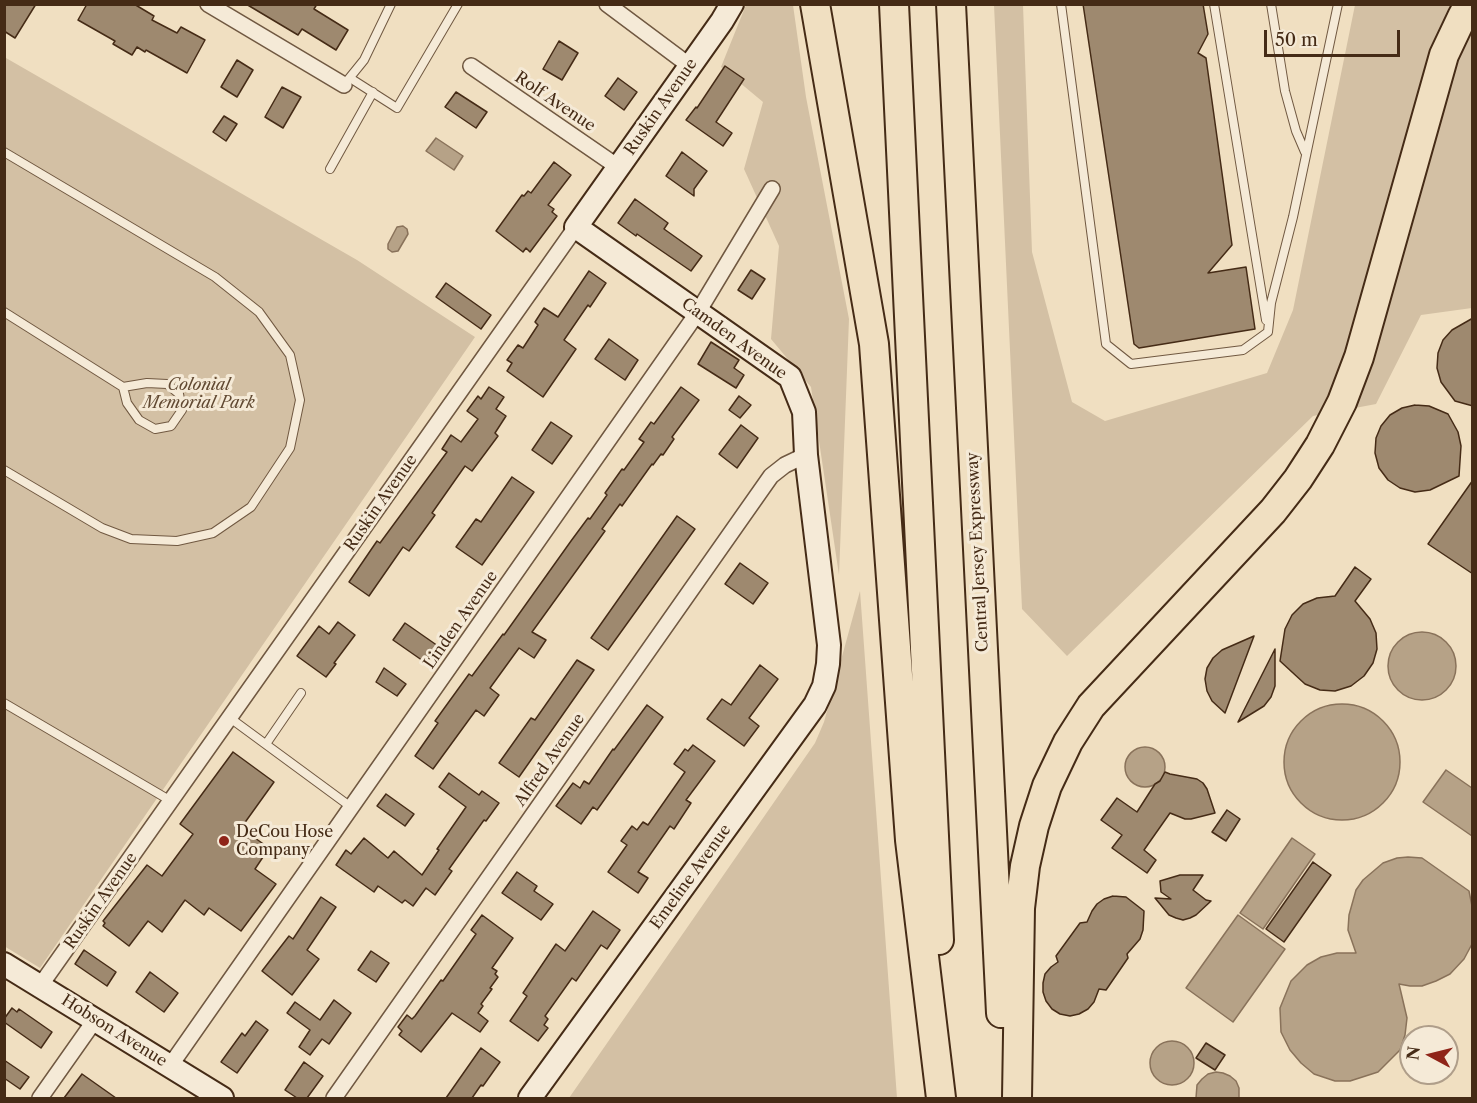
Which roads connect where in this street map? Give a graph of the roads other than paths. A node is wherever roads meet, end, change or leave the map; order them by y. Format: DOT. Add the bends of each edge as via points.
graph roads {
  1 [pos="208,4"];
  2 [pos="391,4"];
  3 [pos="458,4"];
  4 [pos="607,4"];
  5 [pos="815,4"];
  6 [pos="885,4"];
  7 [pos="894,4"];
  8 [pos="951,4"];
  9 [pos="1061,4"];
  10 [pos="1214,4"];
  11 [pos="1271,4"];
  12 [pos="1338,4"];
  13 [pos="1469,4"];
  14 [pos="727,13"];
  15 [pos="471,66"];
  16 [pos="690,66"];
  17 [pos="347,81"];
  18 [pos="373,92"];
  19 [pos="4,152"];
  20 [pos="1306,153"];
  21 [pos="618,167"];
  22 [pos="330,168"];
  23 [pos="902,168"];
  24 [pos="772,189"];
  25 [pos="576,227"];
  26 [pos="4,312"];
  27 [pos="698,312"];
  28 [pos="1268,332"];
  29 [pos="123,387"];
  30 [pos="806,455"];
  31 [pos="4,470"];
  32 [pos="829,645"];
  33 [pos="302,693"];
  34 [pos="4,703"];
  35 [pos="230,718"];
  36 [pos="266,744"];
  37 [pos="171,801"];
  38 [pos="351,807"];
  39 [pos="4,964"];
  40 [pos="40,986"];
  41 [pos="95,1020"];
  42 [pos="170,1066"];
  43 [pos="40,1098"];
  44 [pos="222,1098"];
  45 [pos="334,1098"];
  46 [pos="530,1098"];
  47 [pos="941,1098"];
  48 [pos="947,1098"];
  49 [pos="1005,1098"];
  50 [pos="1017,1098"];
  1 -- 17 [label="street"];
  2 -- 17 [label="lane" via="364,60"];
  3 -- 18 [label="lane" via="397,108"];
  4 -- 16 [label="street"];
  5 -- 47 [label="highway" via="874,344 910,840"];
  6 -- 23 [label="highway"];
  7 -- 23 [label="highway"];
  8 -- 49 [label="highway, Central Jersey Expressway"];
  9 -- 28 [label="lane" via="1106,344 1131,364 1243,350"];
  10 -- 28 [label="lane"];
  11 -- 20 [label="lane" via="1285,91"];
  12 -- 20 [label="lane"];
  13 -- 50 [label="highway" via="1444,55 1359,357 1320,445 1274,511 1091,706 1047,786 1025,866 1020,908"];
  14 -- 16 [label="street, Ruskin Avenue"];
  15 -- 21 [label="street, Rolf Avenue"];
  16 -- 21 [label="street, Ruskin Avenue"];
  17 -- 18 [label="lane"];
  18 -- 22 [label="lane"];
  19 -- 31 [label="lane" via="215,277 259,312 290,355 300,400 290,448 251,507 213,533 177,541 131,540 102,528"];
  20 -- 28 [label="lane" via="1270,303"];
  21 -- 25 [label="street, Ruskin Avenue"];
  23 -- 48 [label="highway"];
  24 -- 27 [label="street, Linden Avenue"];
  25 -- 27 [label="street, Camden Avenue"];
  25 -- 35 [label="street, Ruskin Avenue"];
  26 -- 29 [label="lane"];
  27 -- 30 [label="street, Camden Avenue" via="790,377 804,412"];
  27 -- 38 [label="street, Linden Avenue"];
  29 -- 29 [label="lane" via="167,384 179,394 182,410 171,426 155,429 139,420 127,403"];
  30 -- 32 [label="street, Camden Avenue"];
  30 -- 45 [label="street, Alfred Avenue" via="771,476"];
  32 -- 46 [label="street, Emeline Avenue" via="824,686 815,705"];
  33 -- 36 [label="lane"];
  34 -- 37 [label="lane"];
  35 -- 36 [label="lane"];
  35 -- 37 [label="street, Ruskin Avenue"];
  36 -- 38 [label="lane"];
  37 -- 40 [label="street, Ruskin Avenue"];
  38 -- 42 [label="street, Linden Avenue"];
  39 -- 40 [label="street, Hobson Avenue"];
  40 -- 41 [label="street, Hobson Avenue"];
  41 -- 42 [label="street, Hobson Avenue"];
  41 -- 43 [label="street"];
  42 -- 44 [label="street, Hobson Avenue"];
}
